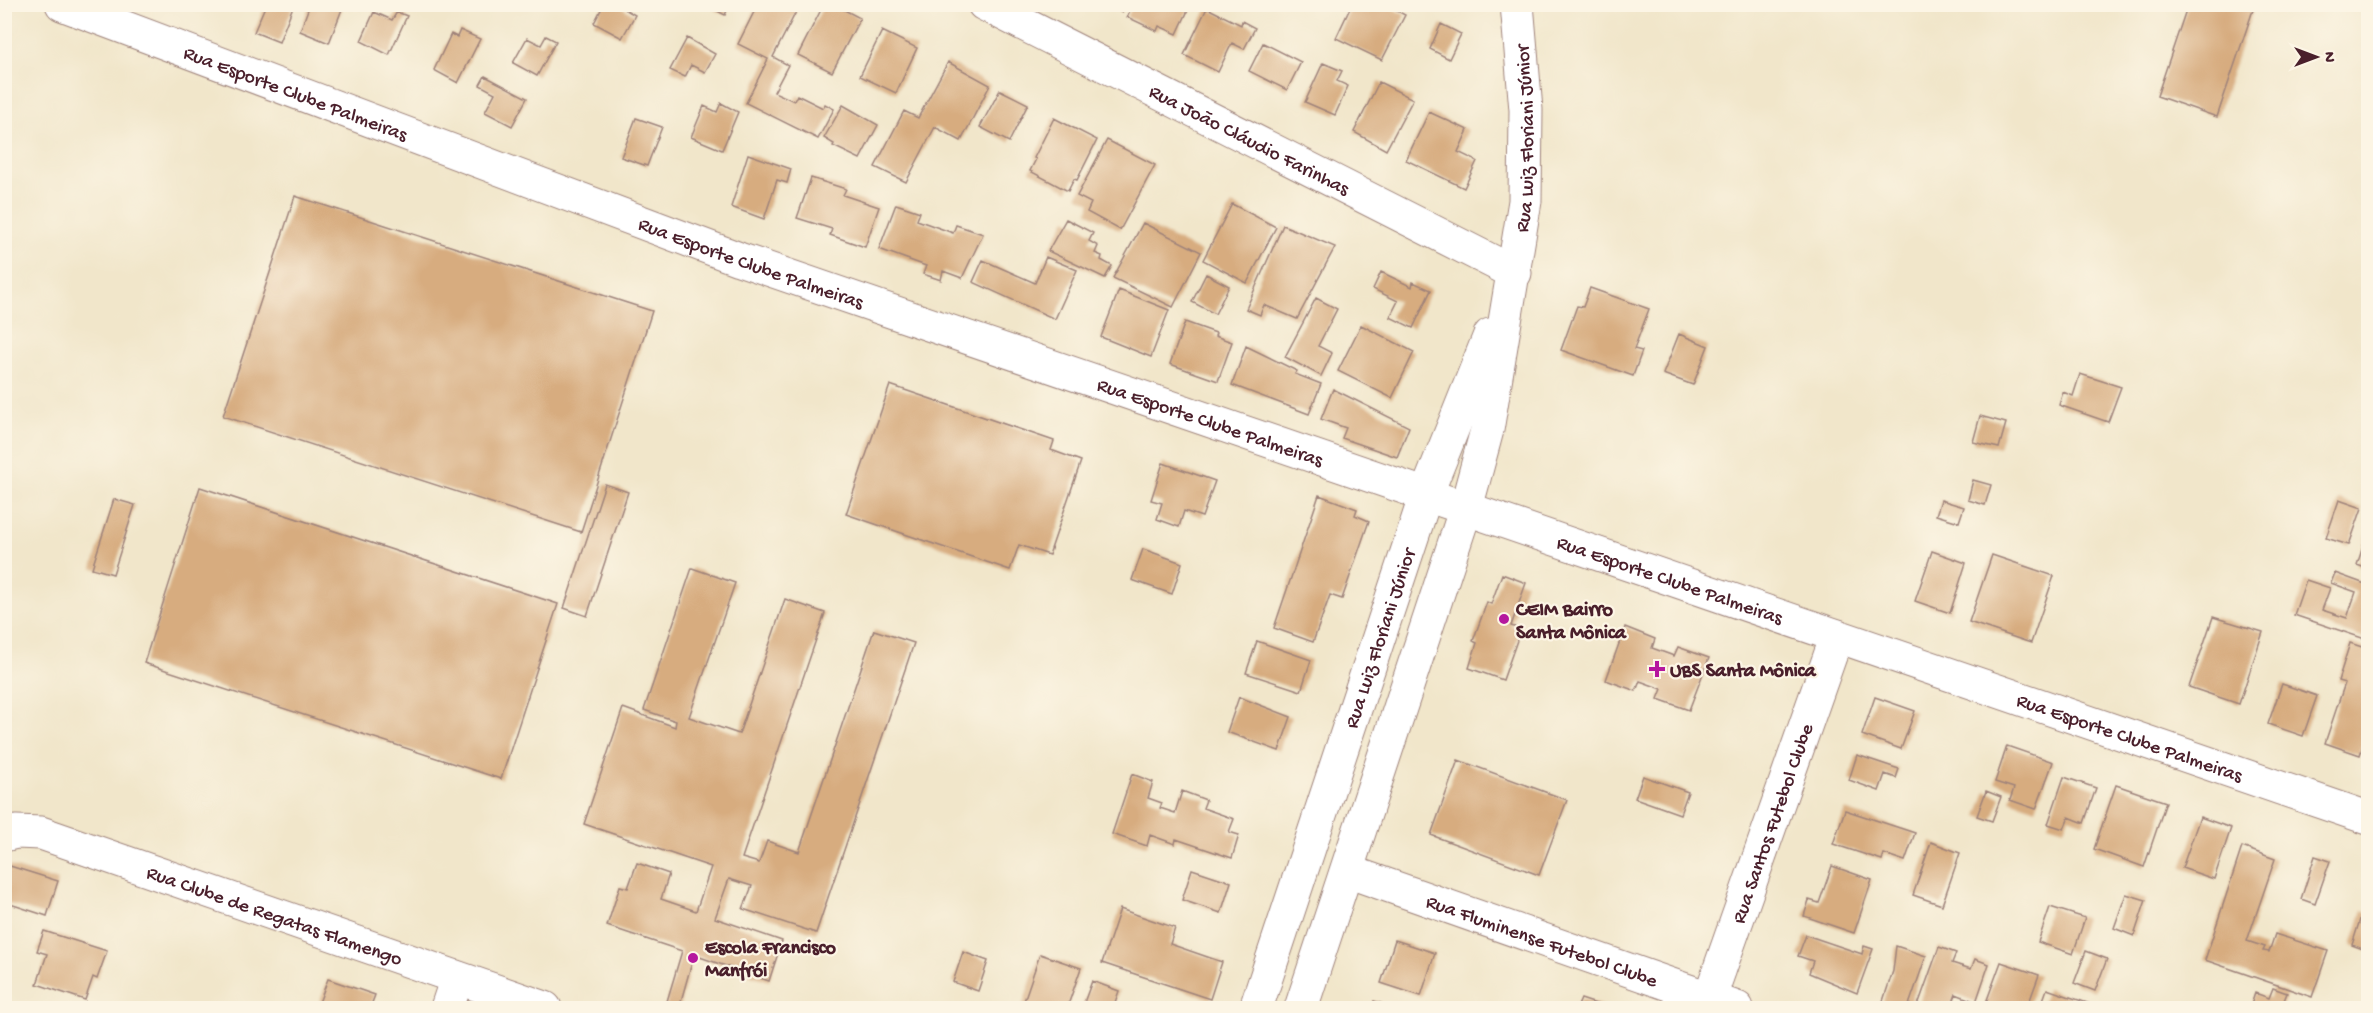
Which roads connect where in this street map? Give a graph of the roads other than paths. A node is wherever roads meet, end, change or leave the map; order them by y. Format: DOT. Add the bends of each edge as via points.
graph roads {
  1 [pos="62,4"];
  2 [pos="984,4"];
  3 [pos="1517,4"];
  4 [pos="1515,273"];
  5 [pos="1426,495"];
  6 [pos="1466,508"];
  7 [pos="1837,636"];
  8 [pos="2368,818"];
  9 [pos="4,835"];
  10 [pos="1347,871"];
  11 [pos="458,978"];
  12 [pos="1718,1005"];
  13 [pos="447,1008"];
  14 [pos="544,1008"];
  15 [pos="1256,1008"];
  16 [pos="1301,1008"];
  1 -- 5 [label="street, Rua Esporte Clube Palmeiras" via="739,259"];
  2 -- 4 [label="street, Rua João Cláudio Farinhas"];
  3 -- 4 [label="street, Rua Luiz Floriani Júnior" via="1527,110 1525,201"];
  4 -- 5 [label="street, Rua Luiz Floriani Júnior"];
  4 -- 6 [label="street, Rua Luiz Floriani Júnior" via="1487,430"];
  5 -- 6 [label="street, Rua Esporte Clube Palmeiras"];
  5 -- 15 [label="street, Rua Luiz Floriani Júnior"];
  6 -- 7 [label="street, Rua Esporte Clube Palmeiras"];
  6 -- 10 [label="street, Rua Luiz Floriani Júnior"];
  7 -- 8 [label="street, Rua Esporte Clube Palmeiras"];
  7 -- 12 [label="street, Rua Santos Futebol Clube"];
  9 -- 11 [label="street, Rua Clube de Regatas Flamengo" via="41,833"];
  10 -- 12 [label="street, Rua Fluminense Futebol Clube"];
  10 -- 16 [label="street, Rua Luiz Floriani Júnior"];
  11 -- 13 [label="street"];
  11 -- 14 [label="street, Rua Clube de Regatas Flamengo"];
}
